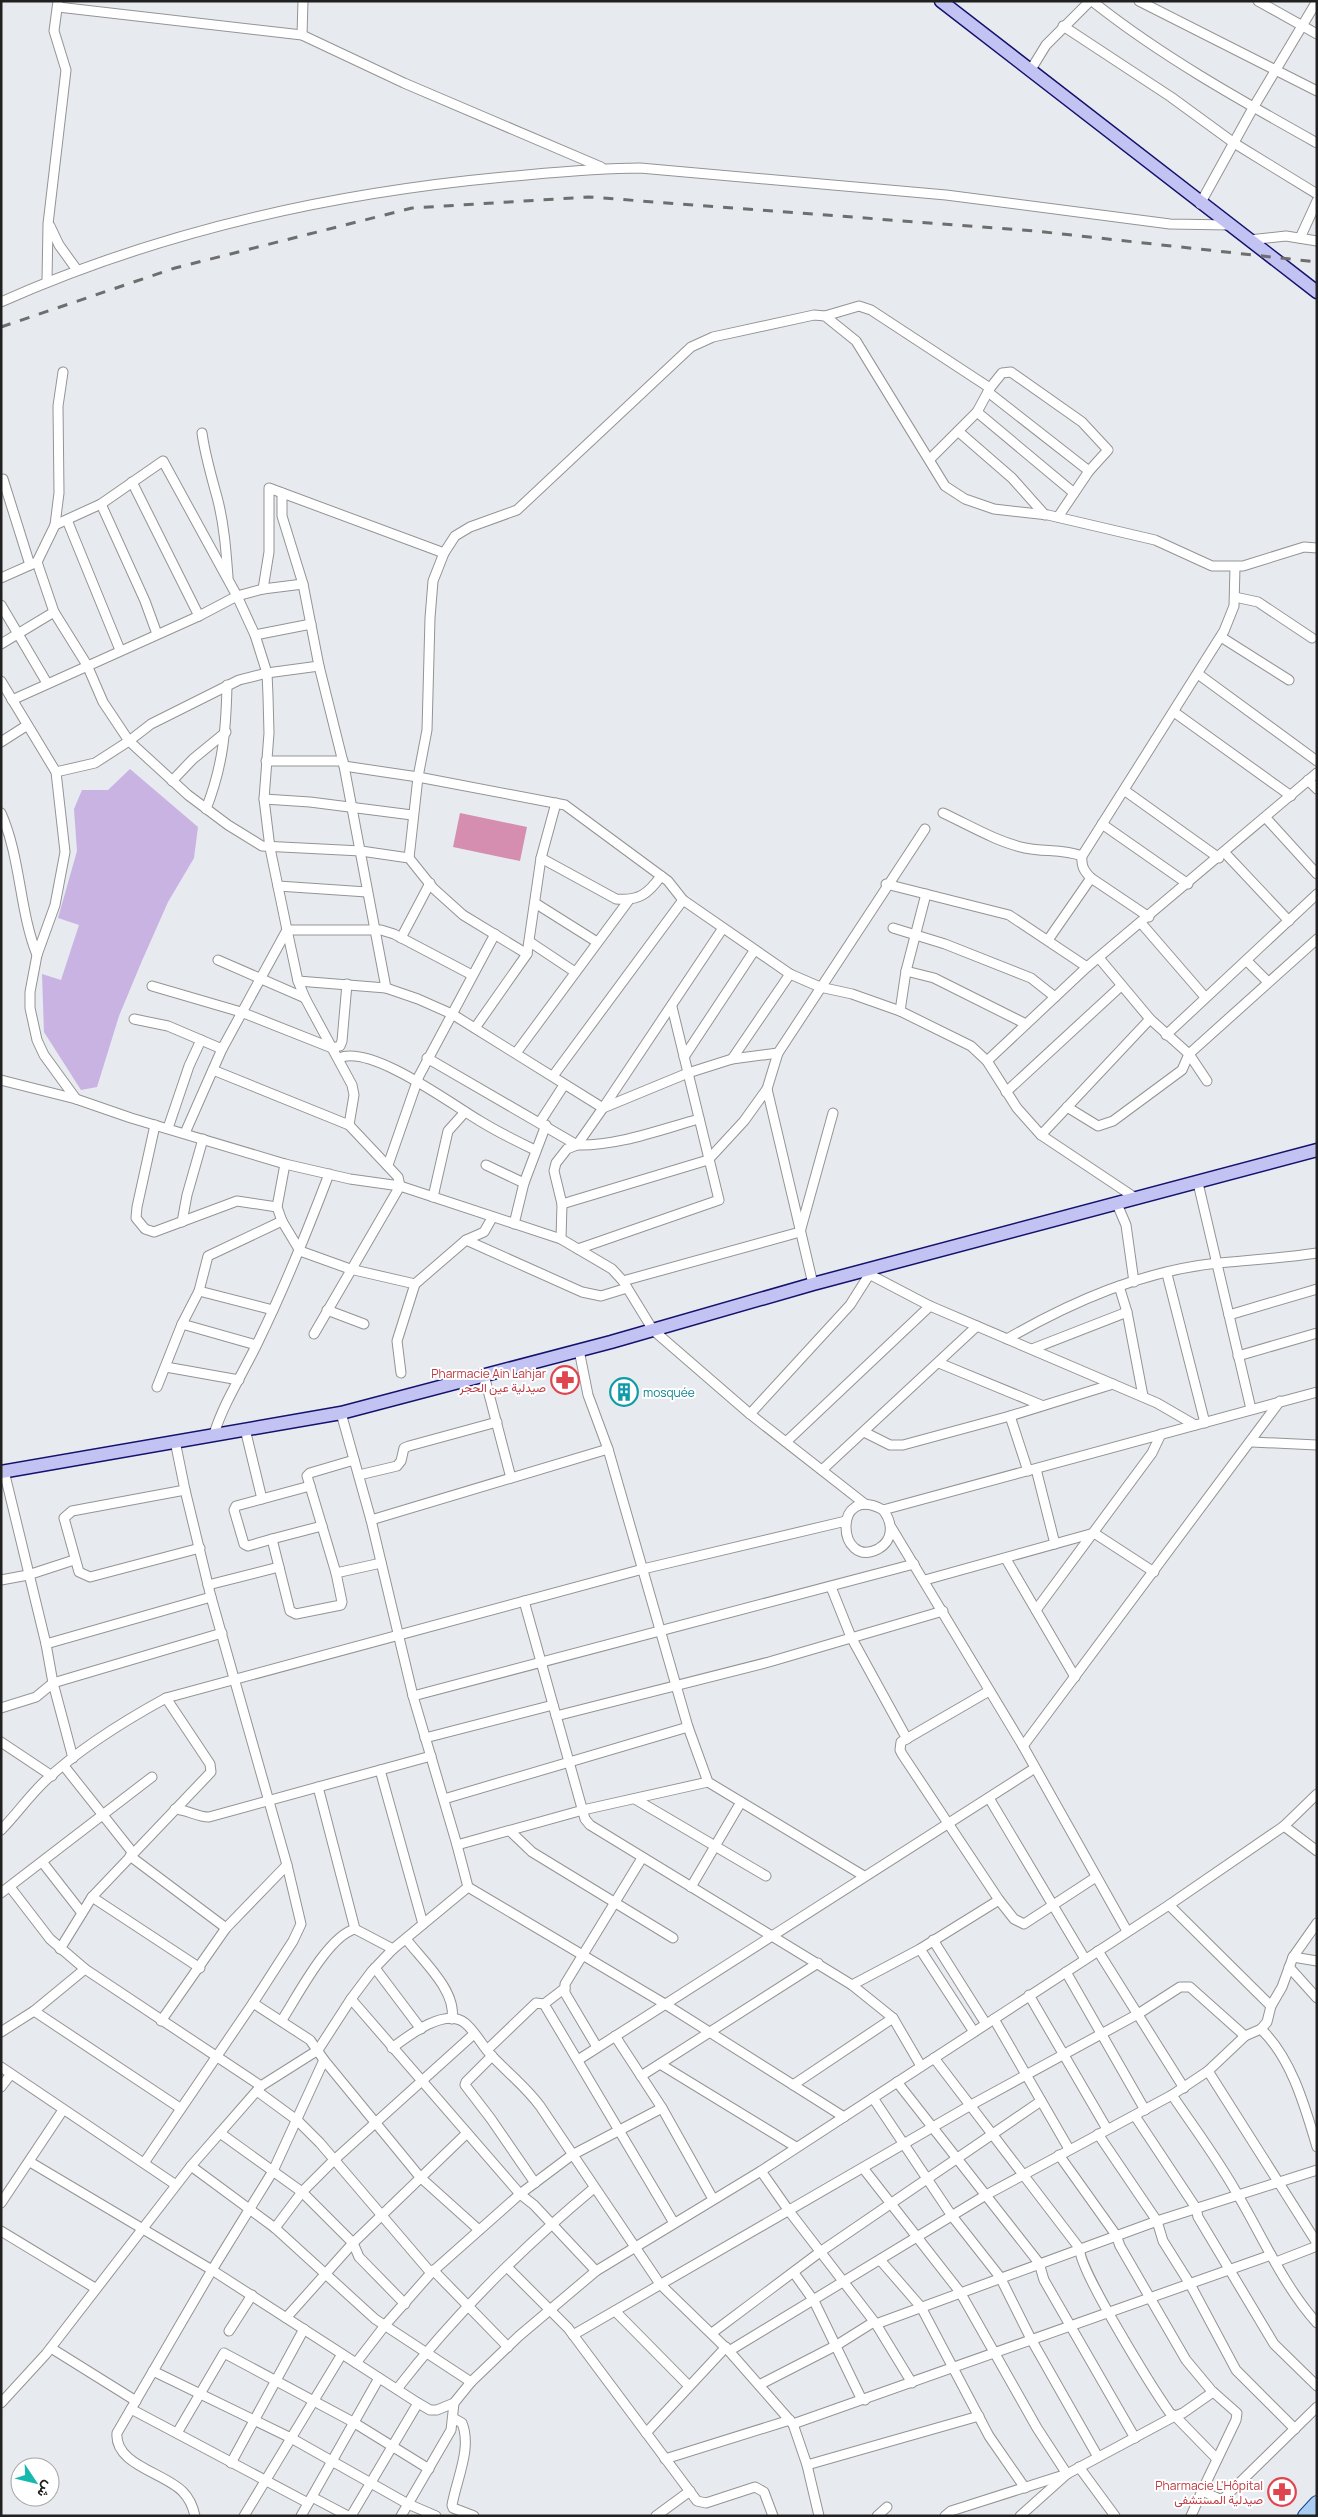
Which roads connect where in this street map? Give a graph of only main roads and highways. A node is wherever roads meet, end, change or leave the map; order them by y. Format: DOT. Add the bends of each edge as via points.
graph roads {
  1 [pos="941,1"];
  2 [pos="1317,292"];
  3 [pos="1317,1150"];
  4 [pos="2,1471"];
  5 [pos="1317,2503"];
  6 [pos="1305,2516"];
  1 -- 2 [label="main road"];
  3 -- 4 [label="main road" via="341,1413"];
  5 -- 6 [label="main road"];
}
